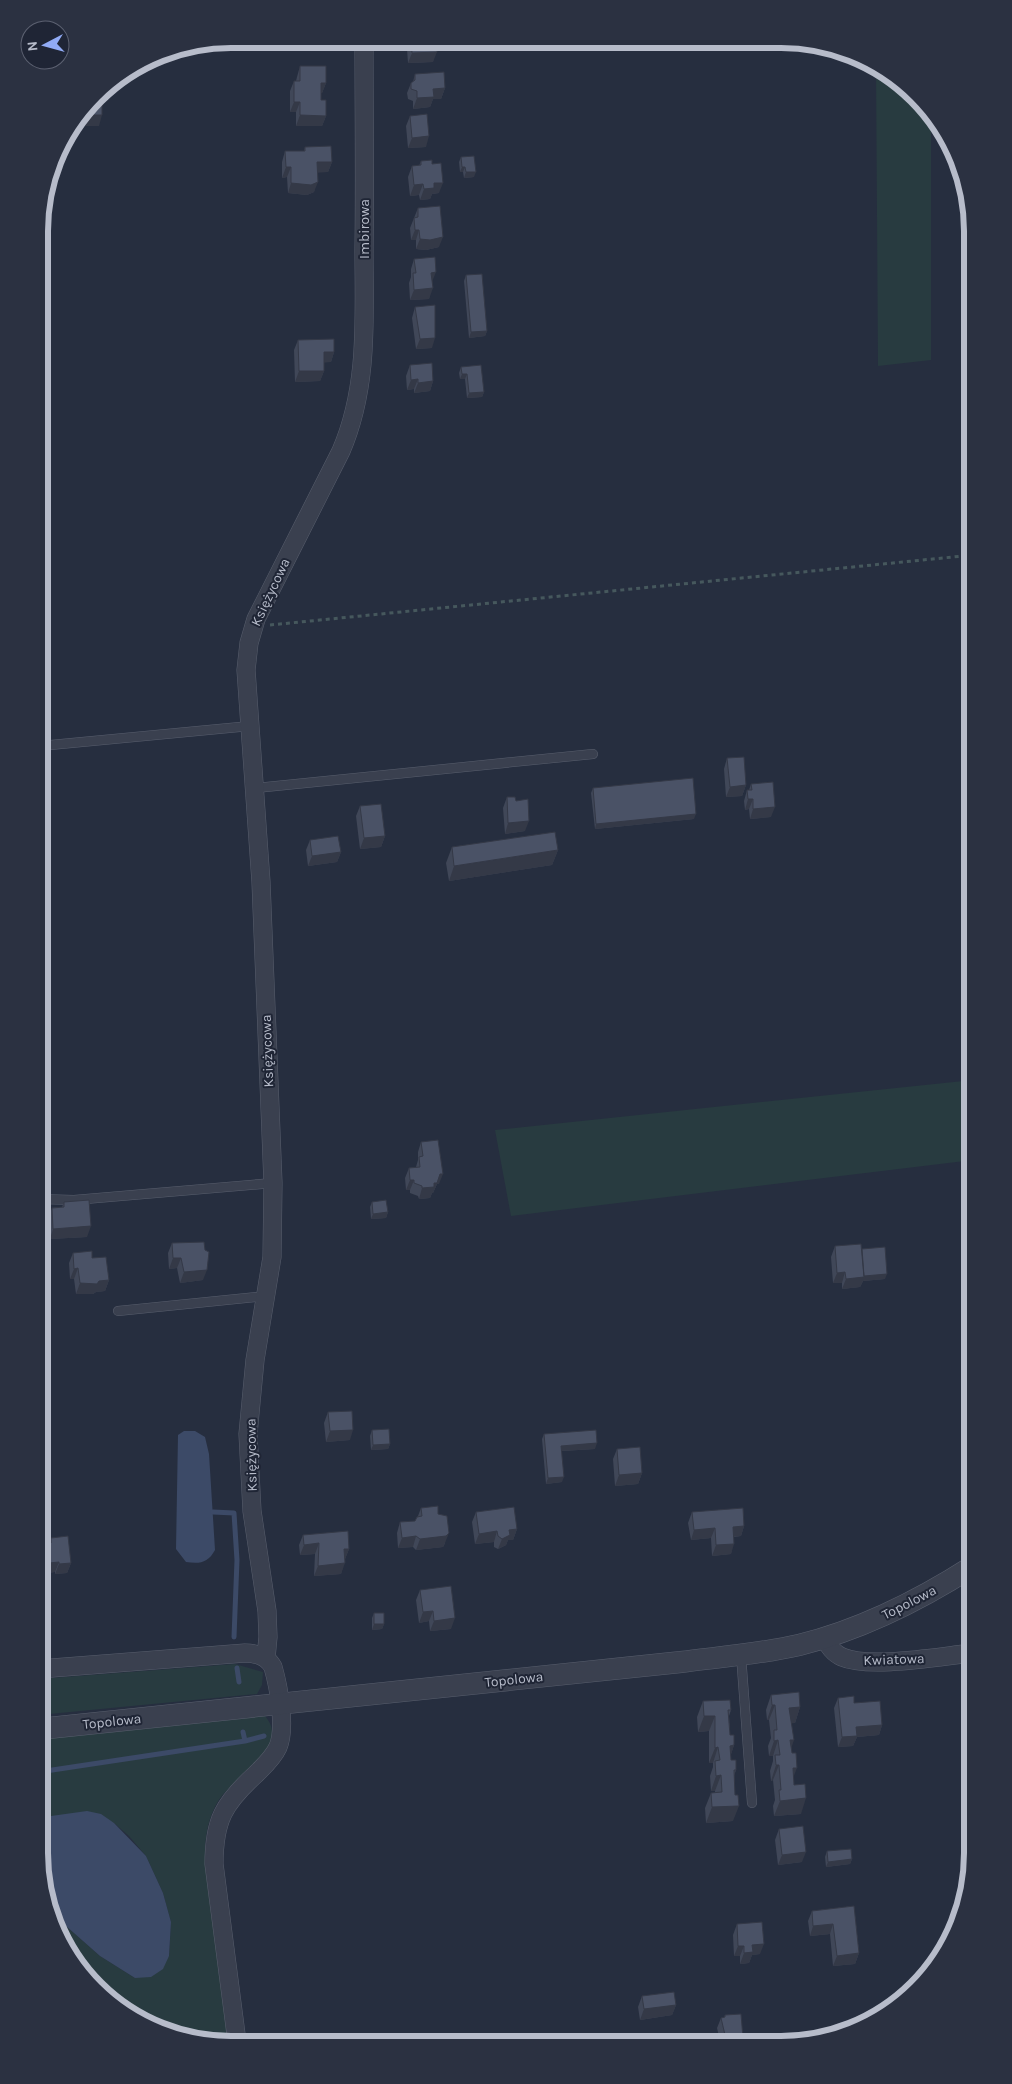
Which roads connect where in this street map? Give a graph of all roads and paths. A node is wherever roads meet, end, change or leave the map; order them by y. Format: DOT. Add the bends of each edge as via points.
graph roads {
  1 [pos="364,48"];
  2 [pos="354,417"];
  3 [pos="964,556"];
  4 [pos="254,623"];
  5 [pos="250,726"];
  6 [pos="48,745"];
  7 [pos="592,754"];
  8 [pos="256,788"];
  9 [pos="273,1182"];
  10 [pos="48,1199"];
  11 [pos="266,1296"];
  12 [pos="118,1311"];
  13 [pos="964,1571"];
  14 [pos="824,1638"];
  15 [pos="964,1654"];
  16 [pos="741,1655"];
  17 [pos="266,1658"];
  18 [pos="48,1668"];
  19 [pos="279,1704"];
  20 [pos="48,1728"];
  21 [pos="752,1802"];
  22 [pos="236,2036"];
  1 -- 2 [label="street, Imbirowa" via="364,359"];
  2 -- 4 [label="street, Księżycowa" via="342,451"];
  3 -- 4 [label="path" via="301,624"];
  4 -- 5 [label="street, Księżycowa" via="246,670"];
  5 -- 6 [label="lane"];
  5 -- 8 [label="street, Księżycowa"];
  7 -- 8 [label="lane"];
  8 -- 9 [label="street, Księżycowa"];
  9 -- 10 [label="lane" via="74,1200"];
  9 -- 11 [label="street, Księżycowa" via="272,1257"];
  11 -- 12 [label="lane"];
  11 -- 17 [label="street, Księżycowa" via="255,1360 248,1443 254,1527 267,1611"];
  13 -- 14 [label="street, Topolowa" via="880,1617"];
  14 -- 15 [label="street, Kwiatowa" via="831,1650 852,1660"];
  14 -- 16 [label="street, Topolowa"];
  16 -- 19 [label="street, Topolowa"];
  16 -- 21 [label="lane"];
  17 -- 18 [label="street" via="245,1653"];
  17 -- 19 [label="street, Księżycowa" via="273,1667"];
  19 -- 20 [label="street, Topolowa"];
  19 -- 22 [label="street, Księżycowa" via="282,1728 278,1748 224,1807 214,1836 214,1864"];
}
